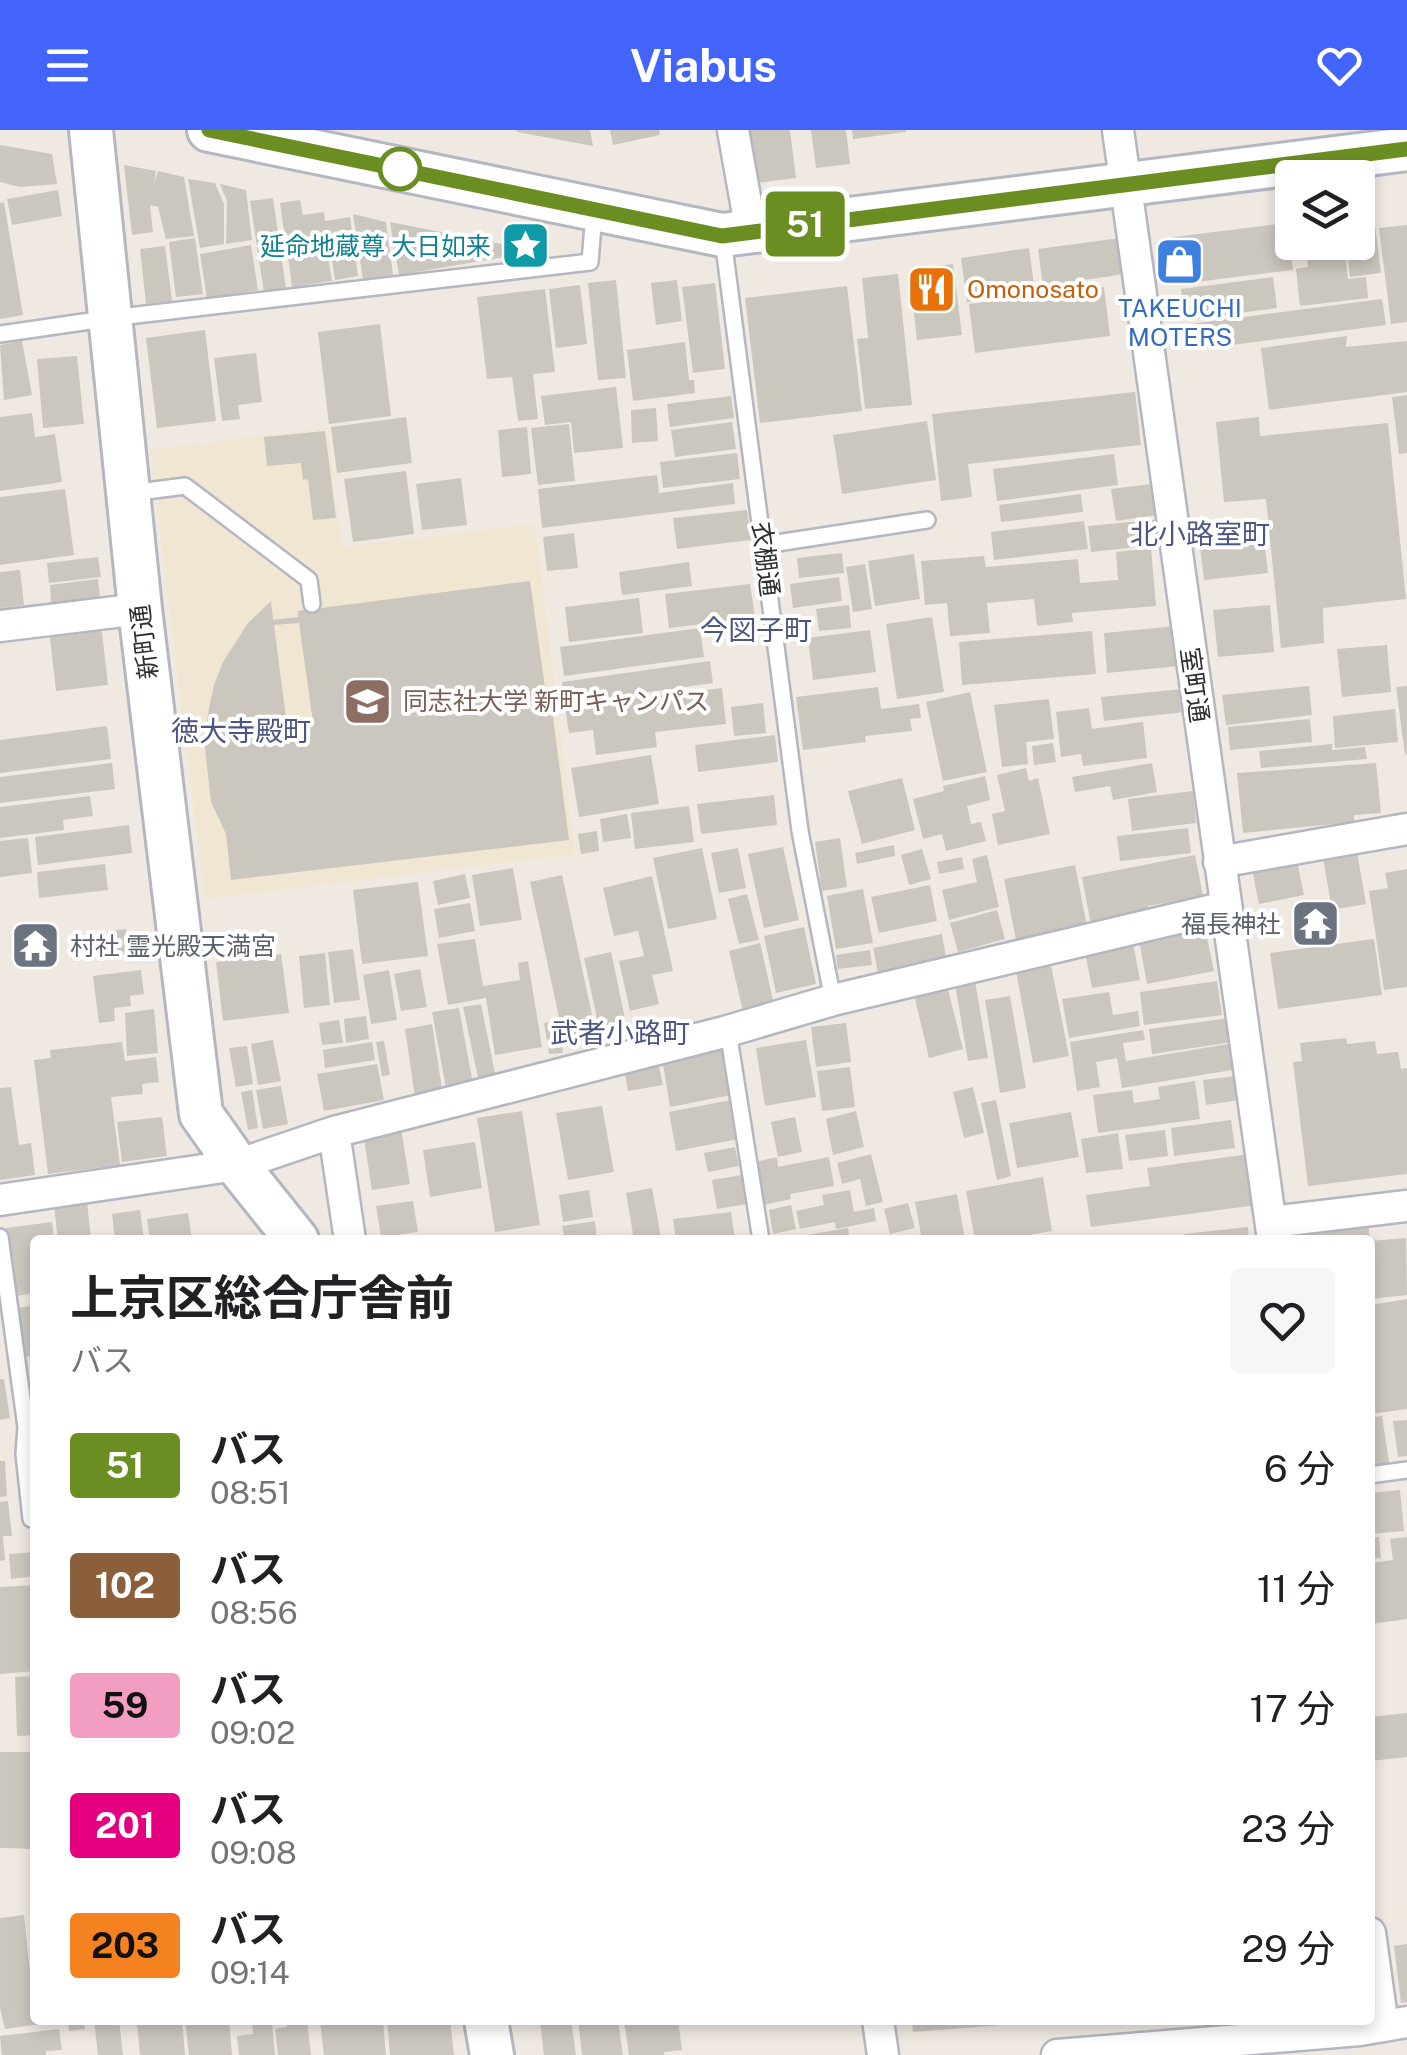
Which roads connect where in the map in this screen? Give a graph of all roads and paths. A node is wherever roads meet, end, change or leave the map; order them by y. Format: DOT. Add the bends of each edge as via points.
graph roads {
  1 [pos="91,130"];
  2 [pos="209,130"];
  3 [pos="733,130"];
  4 [pos="1118,130"];
  5 [pos="1407,150"];
  6 [pos="1126,184"];
  7 [pos="594,209"];
  8 [pos="737,233"];
  9 [pos="112,318"];
  10 [pos="0,334"];
  11 [pos="128,493"];
  12 [pos="928,520"];
  13 [pos="764,546"];
  14 [pos="312,604"];
  15 [pos="140,610"];
  16 [pos="0,626"];
  17 [pos="1407,828"];
  18 [pos="1219,862"];
  19 [pos="1225,907"];
  20 [pos="833,1000"];
  21 [pos="728,1031"];
  22 [pos="334,1132"];
  23 [pos="237,1164"];
  24 [pos="0,1200"];
  25 [pos="1407,1206"];
  26 [pos="1272,1231"];
  27 [pos="294,1235"];
  28 [pos="349,1235"];
  29 [pos="760,1235"];
  30 [pos="0,1236"];
  31 [pos="30,1422"];
  32 [pos="30,1432"];
  33 [pos="1407,1470"];
  34 [pos="1375,1474"];
  35 [pos="30,1504"];
  36 [pos="1375,1996"];
  37 [pos="487,2025"];
  38 [pos="879,2025"];
  39 [pos="1378,2033"];
  40 [pos="492,2055"];
  41 [pos="883,2055"];
  42 [pos="1057,2055"];
  1 -- 9 [label="street, 新町通"];
  2 -- 7 [label="street"];
  3 -- 8 [label="street, 衣棚通"];
  4 -- 6 [label="street, 室町通"];
  5 -- 6 [label="street"];
  6 -- 8 [label="street"];
  6 -- 18 [label="street, 室町通"];
  7 -- 8 [label="street"];
  7 -- 9 [label="lane" via="590,262"];
  8 -- 13 [label="lane, 衣棚通"];
  9 -- 10 [label="lane"];
  9 -- 11 [label="street, 新町通"];
  11 -- 14 [label="lane" via="185,486 309,580"];
  11 -- 15 [label="street, 新町通"];
  12 -- 13 [label="lane"];
  13 -- 20 [label="lane, 衣棚通" via="800,831"];
  15 -- 16 [label="street"];
  15 -- 23 [label="street, 新町通" via="202,1114"];
  17 -- 18 [label="street"];
  18 -- 19 [label="street, 室町通"];
  19 -- 20 [label="street"];
  19 -- 26 [label="street, 室町通"];
  20 -- 21 [label="street"];
  21 -- 22 [label="street"];
  21 -- 29 [label="lane"];
  22 -- 23 [label="street"];
  22 -- 28 [label="street"];
  23 -- 24 [label="street"];
  23 -- 27 [label="street, 新町通"];
  25 -- 26 [label="street"];
  30 -- 31 [label="lane"];
  32 -- 35 [label="lane" via="24,1454"];
  33 -- 34 [label="lane"];
  36 -- 39 [label="street"];
  37 -- 40 [label="street"];
  38 -- 41 [label="street"];
  39 -- 42 [label="street"];
}
